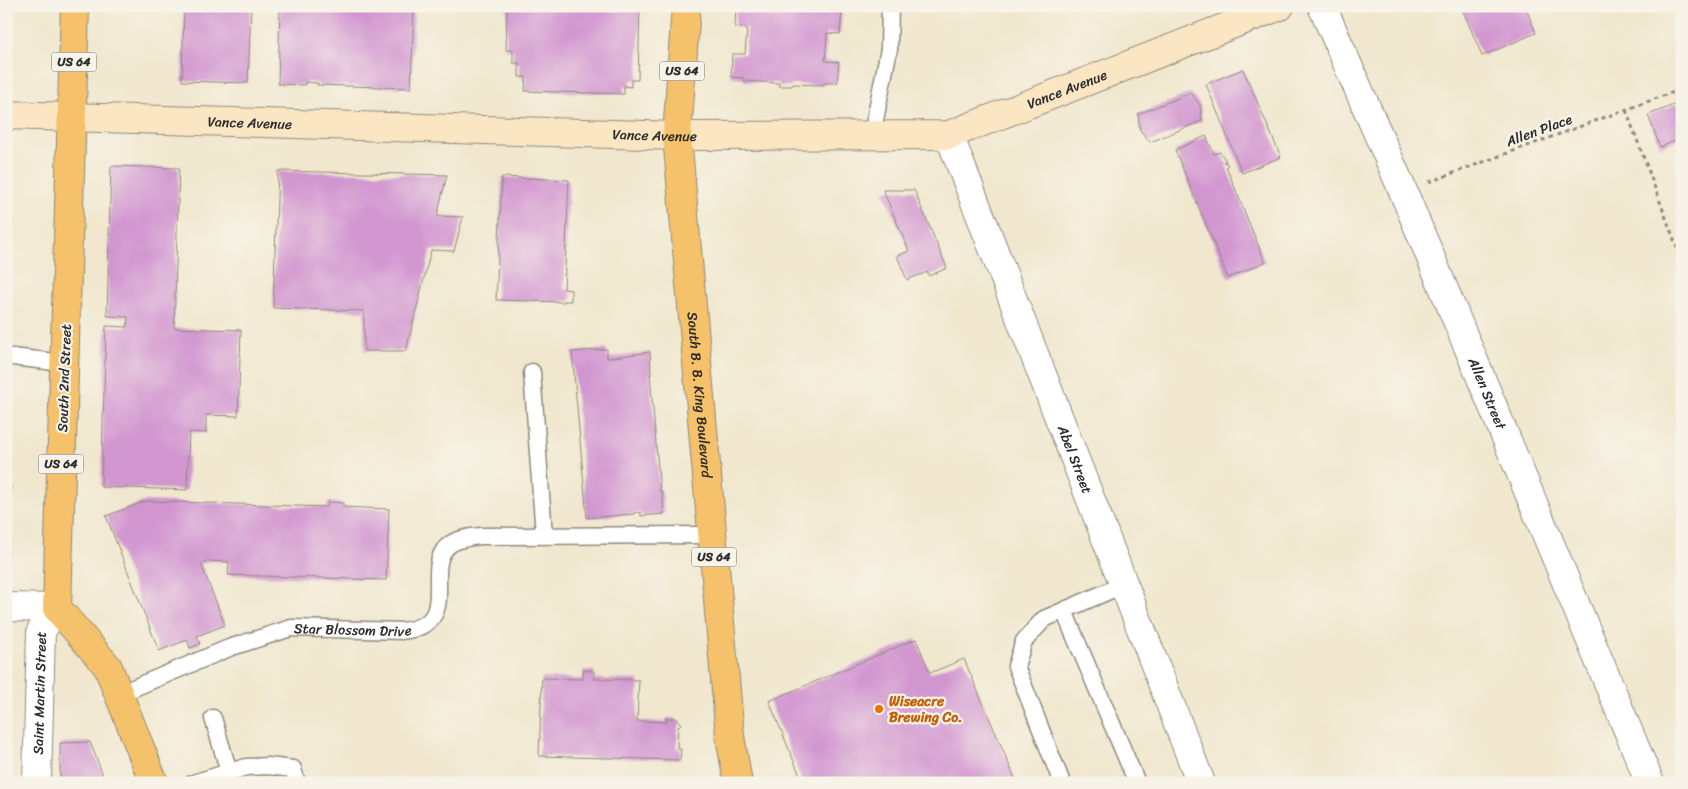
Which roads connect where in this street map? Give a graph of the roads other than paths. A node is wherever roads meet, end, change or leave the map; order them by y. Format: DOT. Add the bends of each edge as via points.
graph roads {
  1 [pos="75,6"];
  2 [pos="686,6"];
  3 [pos="890,6"];
  4 [pos="1280,6"];
  5 [pos="1322,6"];
  6 [pos="6,115"];
  7 [pos="72,117"];
  8 [pos="949,134"];
  9 [pos="872,135"];
  10 [pos="677,136"];
  11 [pos="12,358"];
  12 [pos="64,363"];
  13 [pos="532,372"];
  14 [pos="544,535"];
  15 [pos="712,535"];
  16 [pos="1124,584"];
  17 [pos="6,607"];
  18 [pos="57,608"];
  19 [pos="1064,611"];
  20 [pos="119,694"];
  21 [pos="213,718"];
  22 [pos="230,772"];
  23 [pos="37,783"];
  24 [pos="154,783"];
  25 [pos="193,783"];
  26 [pos="297,783"];
  27 [pos="738,783"];
  28 [pos="1062,783"];
  29 [pos="1138,783"];
  30 [pos="1201,783"];
  31 [pos="1650,783"];
  1 -- 7 [label="main road, South 2nd Street / US 64"];
  2 -- 10 [label="main road, South B. B. King Boulevard / US 64"];
  3 -- 9 [label="lane" via="889,49"];
  4 -- 8 [label="street, Vance Avenue"];
  5 -- 31 [label="street, Allen Street" via="1403,191"];
  6 -- 7 [label="street, Vance Avenue"];
  7 -- 10 [label="street, Vance Avenue"];
  7 -- 12 [label="main road, South 2nd Street / US 64"];
  8 -- 9 [label="street, Vance Avenue"];
  8 -- 16 [label="street, Abel Street"];
  9 -- 10 [label="street, Vance Avenue"];
  10 -- 15 [label="main road, South B. B. King Boulevard / US 64"];
  11 -- 12 [label="lane"];
  12 -- 18 [label="main road, South 2nd Street / US 64"];
  13 -- 14 [label="lane"];
  14 -- 15 [label="lane, Star Blossom Drive"];
  14 -- 20 [label="lane, Star Blossom Drive" via="482,536 463,538 451,544 440,556 436,614 426,625 415,630 291,628 229,648"];
  15 -- 27 [label="main road, South B. B. King Boulevard / US 64" via="730,736"];
  16 -- 19 [label="lane"];
  16 -- 30 [label="street, Abel Street"];
  17 -- 18 [label="street"];
  18 -- 20 [label="main road" via="108,667"];
  18 -- 23 [label="street, Saint Martin Street" via="41,631"];
  19 -- 28 [label="lane" via="1044,619 1024,641 1016,666"];
  19 -- 29 [label="lane"];
  20 -- 24 [label="main road"];
  21 -- 22 [label="lane"];
  22 -- 25 [label="lane"];
  22 -- 26 [label="lane" via="246,767 293,769"];
}
